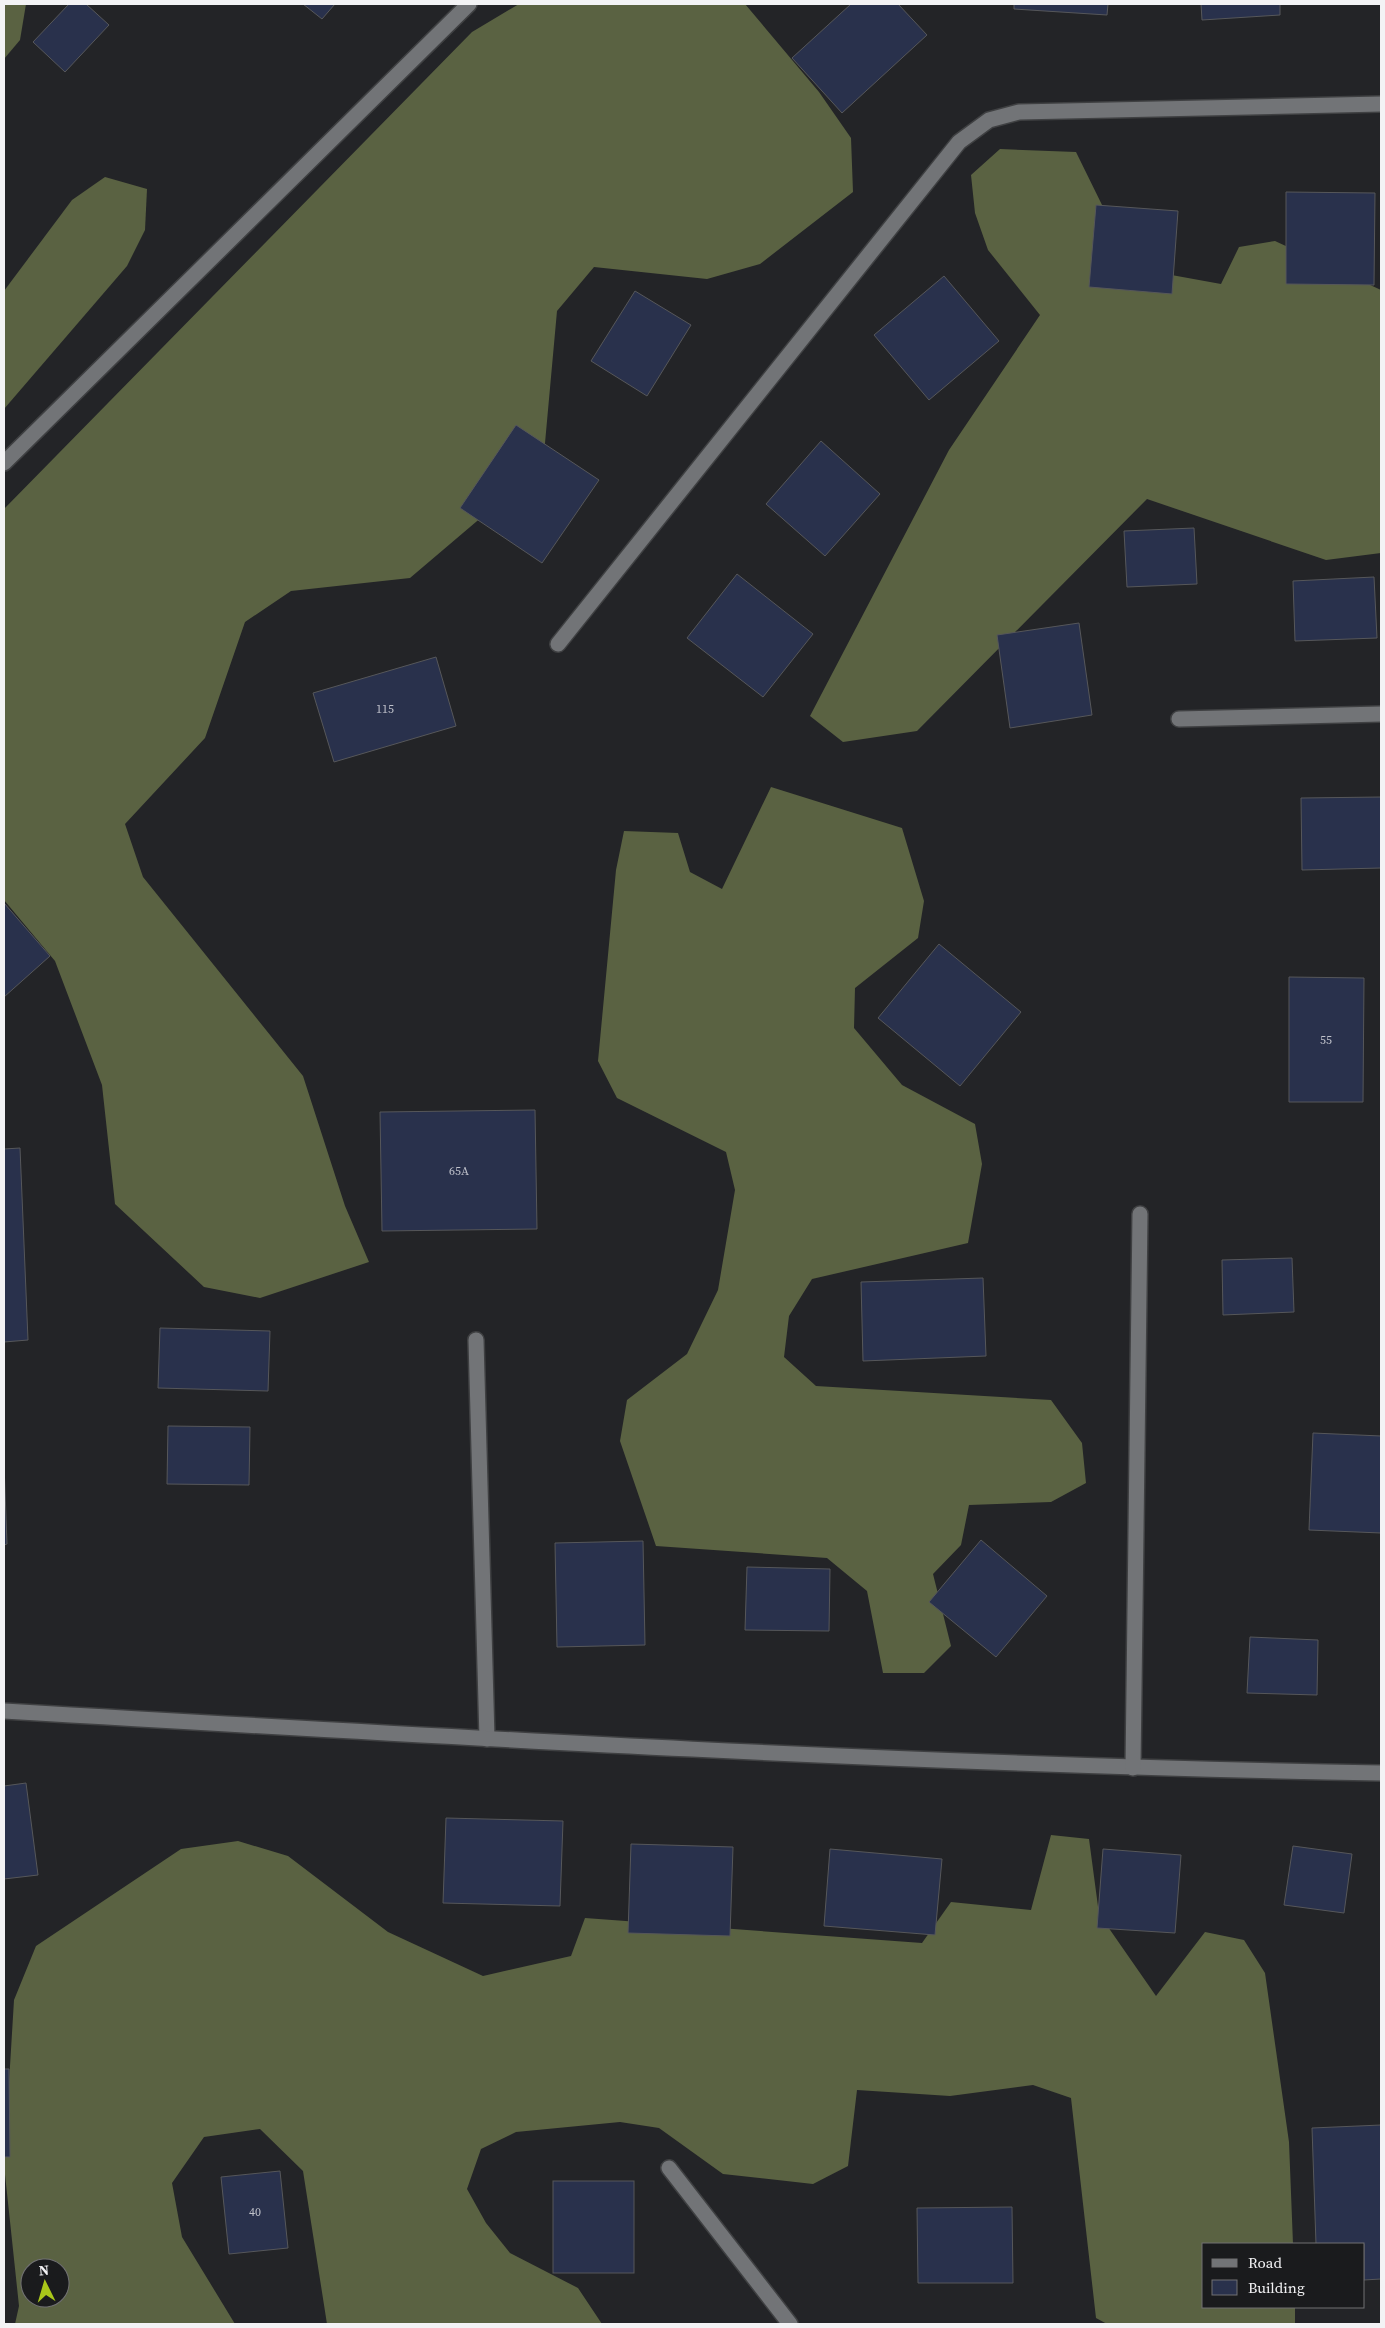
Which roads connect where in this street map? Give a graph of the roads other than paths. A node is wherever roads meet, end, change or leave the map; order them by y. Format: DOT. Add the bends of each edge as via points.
graph roads {
  1 [pos="469,4"];
  2 [pos="1381,104"];
  3 [pos="4,463"];
  4 [pos="558,644"];
  5 [pos="1381,714"];
  6 [pos="1179,719"];
  7 [pos="1140,1214"];
  8 [pos="476,1340"];
  9 [pos="4,1711"];
  10 [pos="487,1739"];
  11 [pos="1133,1768"];
  12 [pos="1381,1772"];
  13 [pos="669,2168"];
  14 [pos="790,2324"];
  1 -- 3 [label="street"];
  2 -- 4 [label="street" via="1019,112 989,120 959,142"];
  5 -- 6 [label="street"];
  7 -- 11 [label="street"];
  8 -- 10 [label="street"];
  9 -- 10 [label="street"];
  10 -- 11 [label="street"];
  11 -- 12 [label="street"];
  13 -- 14 [label="street"];
}
